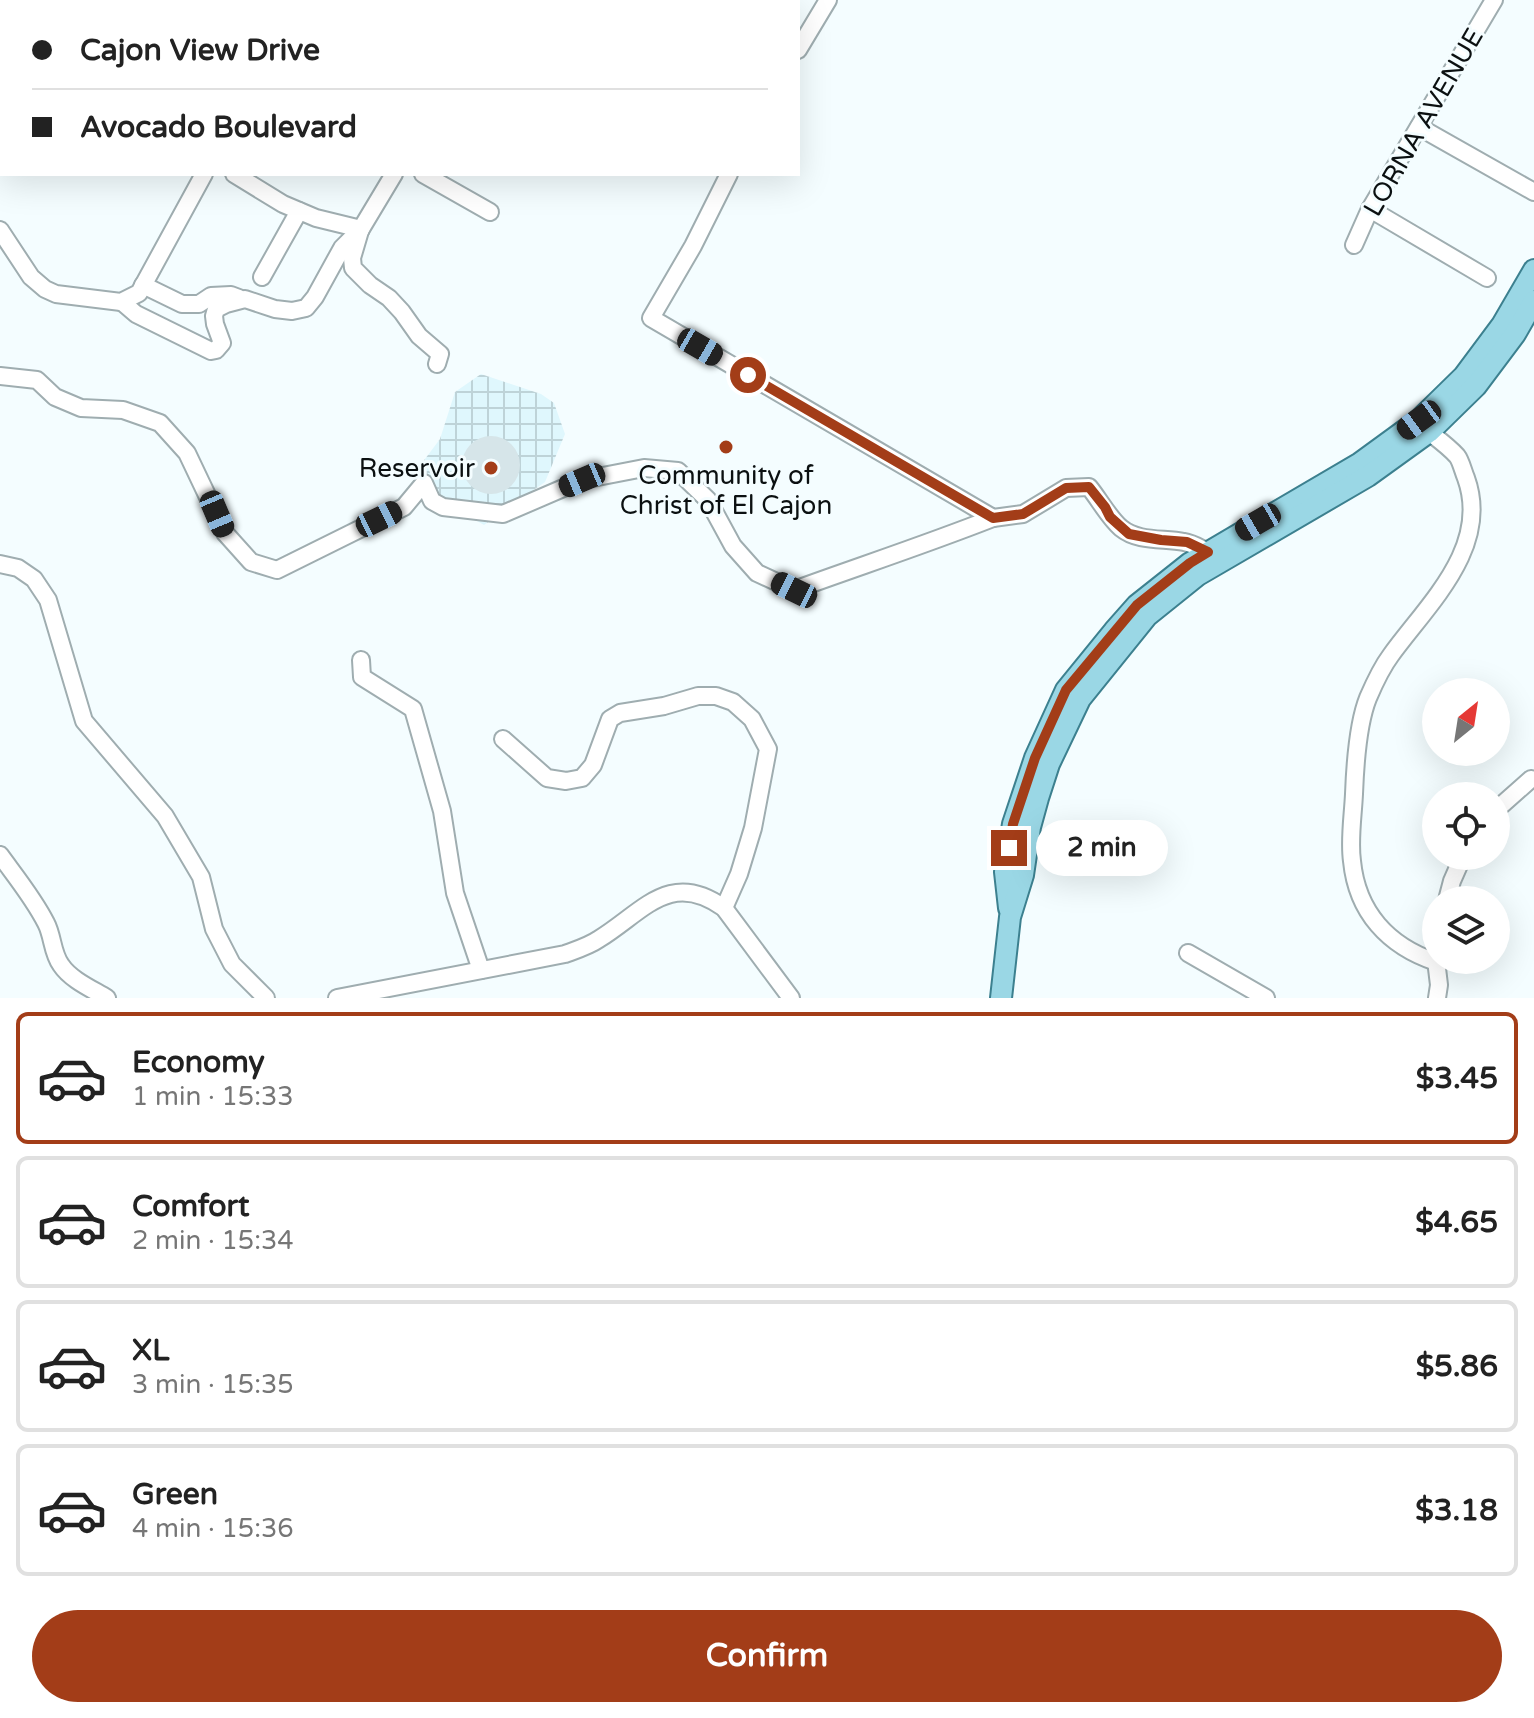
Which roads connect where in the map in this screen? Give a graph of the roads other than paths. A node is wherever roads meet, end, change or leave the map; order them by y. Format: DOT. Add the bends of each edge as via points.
graph roads {
  1 [pos="828,0"];
  2 [pos="1494,0"];
  3 [pos="800,47"];
  4 [pos="1419,127"];
  5 [pos="203,176"];
  6 [pos="237,176"];
  7 [pos="393,176"];
  8 [pos="427,176"];
  9 [pos="728,176"];
  10 [pos="1534,192"];
  11 [pos="1370,209"];
  12 [pos="299,211"];
  13 [pos="490,212"];
  14 [pos="361,229"];
  15 [pos="0,230"];
  16 [pos="1354,245"];
  17 [pos="1534,270"];
  18 [pos="262,277"];
  19 [pos="1487,278"];
  20 [pos="143,285"];
  21 [pos="245,299"];
  22 [pos="1534,301"];
  23 [pos="122,302"];
  24 [pos="437,364"];
  25 [pos="0,376"];
  26 [pos="1429,432"];
  27 [pos="993,518"];
  28 [pos="1208,552"];
  29 [pos="0,564"];
  30 [pos="361,660"];
  31 [pos="503,739"];
  32 [pos="1531,779"];
  33 [pos="1510,798"];
  34 [pos="0,855"];
  35 [pos="724,908"];
  36 [pos="1010,917"];
  37 [pos="1188,953"];
  38 [pos="1422,958"];
  39 [pos="481,970"];
  40 [pos="1438,974"];
  41 [pos="107,998"];
  42 [pos="266,998"];
  43 [pos="337,998"];
  44 [pos="791,998"];
  45 [pos="1001,998"];
  46 [pos="1266,998"];
  47 [pos="1437,998"];
  1 -- 3 [label="street"];
  2 -- 4 [label="street, LORNA AVENUE"];
  4 -- 10 [label="street"];
  4 -- 11 [label="street, LORNA AVENUE"];
  5 -- 20 [label="street"];
  6 -- 12 [label="street"];
  7 -- 14 [label="street"];
  8 -- 13 [label="street"];
  9 -- 27 [label="street" via="651,318"];
  11 -- 16 [label="street, LORNA AVENUE"];
  11 -- 19 [label="street"];
  12 -- 14 [label="street"];
  12 -- 18 [label="street"];
  14 -- 21 [label="street" via="342,248 306,308 284,310"];
  14 -- 24 [label="street" via="353,268 440,354"];
  15 -- 23 [label="street" via="45,289"];
  17 -- 28 [label="main road" via="1474,364 1419,420 1360,463"];
  20 -- 21 [label="street" via="182,304 199,304 211,296"];
  20 -- 23 [label="street"];
  21 -- 23 [label="street" via="216,309 222,343 211,351"];
  22 -- 26 [label="main road" via="1476,386"];
  25 -- 27 [label="street" via="37,380 55,397 81,408 123,410 160,423 187,453 225,533 251,562 277,570 404,507 424,483 432,501 443,507 503,514 582,480 644,468 678,471 708,500 733,546 757,573 794,590"];
  26 -- 36 [label="main road" via="1368,476 1198,575 1125,641 1080,699 1049,764"];
  26 -- 38 [label="street" via="1458,457 1471,492 1471,523 1448,579 1389,658 1369,695 1355,776 1351,860 1367,912 1386,935"];
  27 -- 28 [label="street" via="1023,514 1066,488 1089,487 1129,534 1187,542"];
  28 -- 36 [label="main road" via="1137,605 1066,690 1013,824 1005,872"];
  29 -- 42 [label="street" via="34,579 48,600 84,721 165,816 201,877 214,929 232,964"];
  30 -- 39 [label="street" via="362,677 413,709 442,811 455,893"];
  31 -- 35 [label="street" via="547,778 566,781 582,778 593,765 610,719 620,713 698,696 733,702 752,719 768,749 753,828"];
  32 -- 33 [label="street"];
  34 -- 41 [label="street" via="45,920 61,966"];
  35 -- 39 [label="street" via="697,893 668,893 597,941 565,954"];
  35 -- 44 [label="street"];
  36 -- 45 [label="main road"];
  37 -- 46 [label="street"];
  39 -- 43 [label="street"];
  40 -- 47 [label="street"];
}
